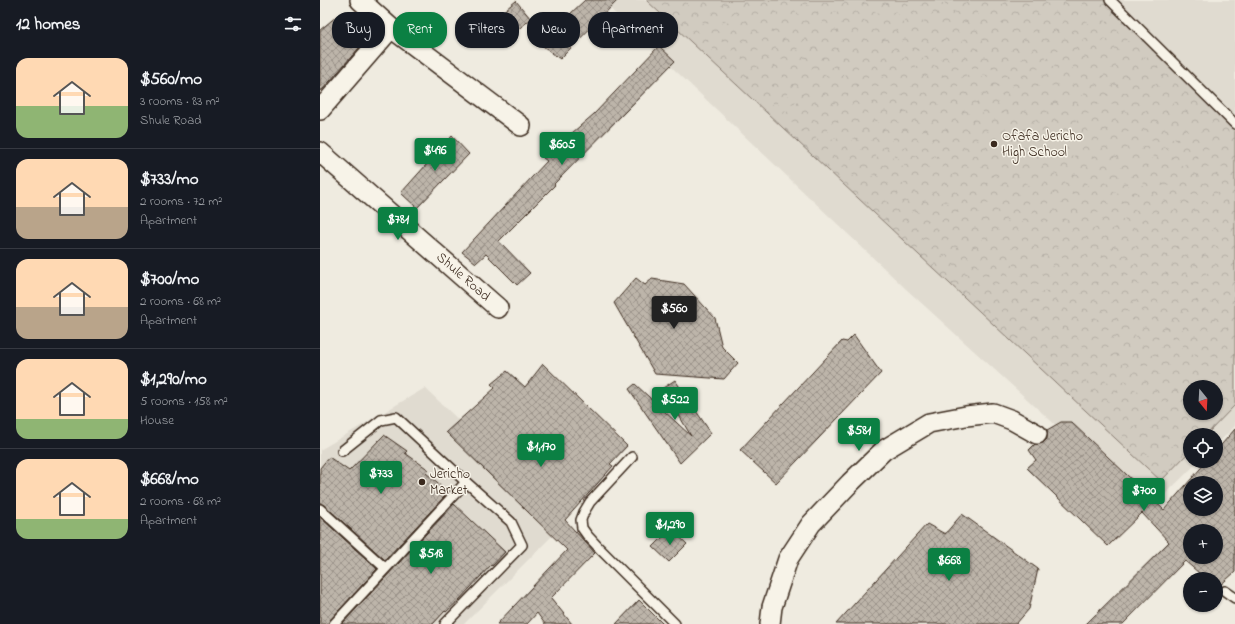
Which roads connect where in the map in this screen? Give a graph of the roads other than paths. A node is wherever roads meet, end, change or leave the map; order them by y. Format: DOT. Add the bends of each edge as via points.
graph roads {
  1 [pos="360,0"];
  2 [pos="1110,0"];
  3 [pos="391,28"];
  4 [pos="320,110"];
  5 [pos="1235,124"];
  6 [pos="521,126"];
  7 [pos="320,152"];
  8 [pos="498,308"];
  9 [pos="1037,434"];
  10 [pos="342,451"];
  11 [pos="632,457"];
  12 [pos="466,482"];
  13 [pos="320,509"];
  14 [pos="385,568"];
  15 [pos="1225,591"];
  16 [pos="1235,598"];
  17 [pos="334,624"];
  18 [pos="445,624"];
  19 [pos="675,624"];
  20 [pos="770,624"];
  1 -- 3 [label="street"];
  2 -- 5 [label="lane"];
  3 -- 4 [label="street"];
  3 -- 6 [label="street"];
  7 -- 8 [label="street, Shule Road"];
  9 -- 20 [label="street" via="993,413 929,423 884,450 811,524 788,558 772,607"];
  10 -- 12 [label="lane" via="381,420 396,417"];
  11 -- 19 [label="lane" via="590,502 581,520 582,528"];
  12 -- 14 [label="lane"];
  12 -- 18 [label="lane" via="511,522 522,545"];
  13 -- 14 [label="lane"];
  14 -- 17 [label="lane"];
  15 -- 16 [label="lane"];
}
